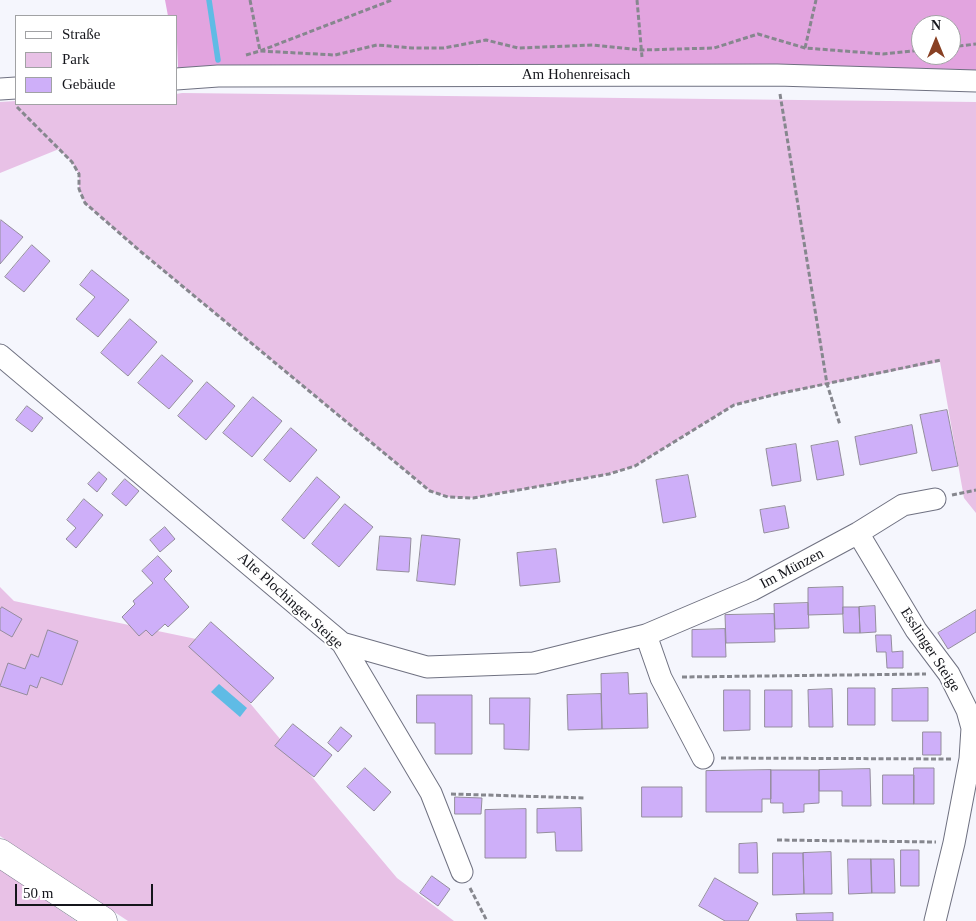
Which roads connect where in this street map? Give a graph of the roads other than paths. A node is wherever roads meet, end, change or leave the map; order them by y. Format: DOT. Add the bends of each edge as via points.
graph roads {
  1 [pos="178,79"];
  2 [pos="976,81"];
  3 [pos="0,355"];
  4 [pos="935,499"];
  5 [pos="858,533"];
  6 [pos="646,635"];
  7 [pos="342,643"];
  8 [pos="703,758"];
  9 [pos="0,853"];
  10 [pos="462,872"];
  11 [pos="103,921"];
  12 [pos="936,921"];
  1 -- 2 [label="street, Am Hohenreisach" via="228,76 777,75"];
  3 -- 7 [label="street, Alte Plochinger Steige"];
  4 -- 5 [label="street, Im Münzen" via="903,504"];
  5 -- 6 [label="street, Im Münzen" via="752,590"];
  5 -- 12 [label="street, Esslinger Steige" via="916,630 949,674 972,728 970,759"];
  6 -- 7 [label="street, Im Münzen" via="534,663 427,668"];
  6 -- 8 [label="street" via="661,678"];
  7 -- 10 [label="street, Alte Plochinger Steige" via="431,793"];
  9 -- 11 [label="main road"];
}
